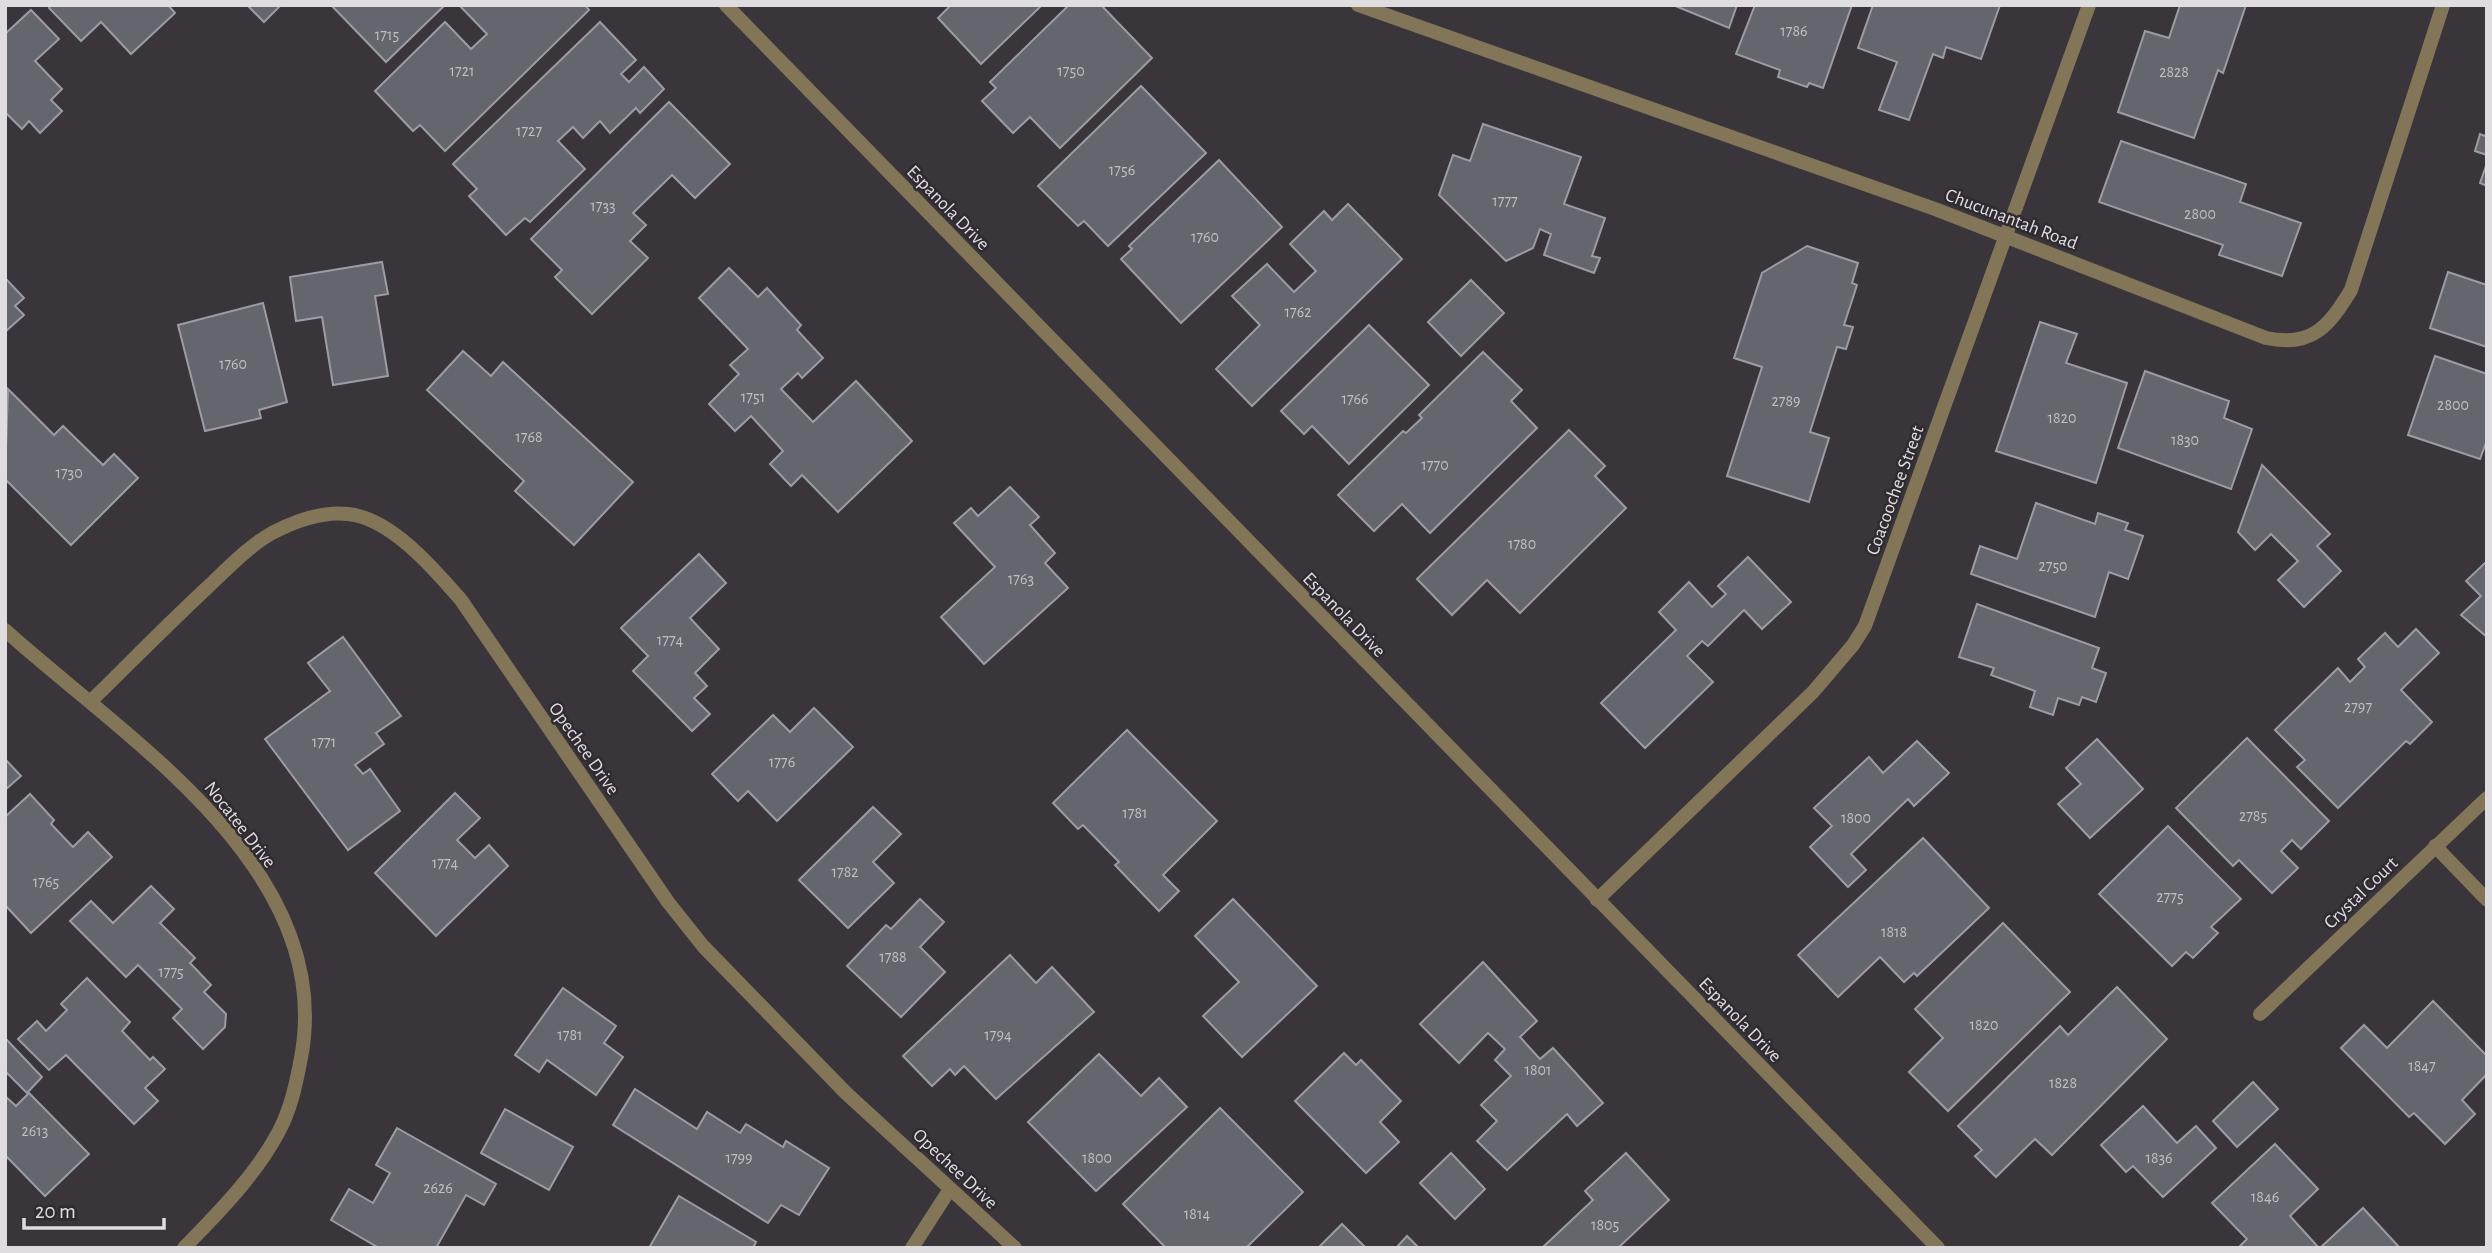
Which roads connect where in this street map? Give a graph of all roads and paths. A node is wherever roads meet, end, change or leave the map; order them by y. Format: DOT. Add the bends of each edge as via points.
graph roads {
  1 [pos="726,5"];
  2 [pos="1358,5"];
  3 [pos="2089,5"];
  4 [pos="2443,5"];
  5 [pos="2007,237"];
  6 [pos="5,630"];
  7 [pos="91,701"];
  8 [pos="2487,797"];
  9 [pos="2435,846"];
  10 [pos="1597,900"];
  11 [pos="2487,900"];
  12 [pos="2260,1014"];
  13 [pos="950,1189"];
  14 [pos="184,1248"];
  15 [pos="912,1248"];
  16 [pos="1014,1248"];
  17 [pos="1938,1248"];
  1 -- 10 [label="street, Espanola Drive"];
  2 -- 5 [label="street, Chucunantah Road"];
  3 -- 5 [label="street, Coacoochee Street"];
  4 -- 5 [label="street, Chucunantah Road" via="2351,290 2328,323 2313,335 2285,342 2266,338"];
  5 -- 10 [label="street, Coacoochee Street" via="1872,607 1853,645 1782,724"];
  6 -- 7 [label="street, Nocatee Drive"];
  7 -- 13 [label="street, Opechee Drive" via="270,534 299,520 328,514 351,514 374,522 422,557 461,600 703,946 846,1093"];
  7 -- 14 [label="street, Nocatee Drive" via="180,780 251,862 279,912 302,982 304,1044 290,1109 257,1166"];
  8 -- 9 [label="street, Crystal Court"];
  9 -- 11 [label="street"];
  9 -- 12 [label="street, Crystal Court"];
  10 -- 17 [label="street, Espanola Drive"];
  13 -- 15 [label="street"];
  13 -- 16 [label="street, Opechee Drive"];
}
